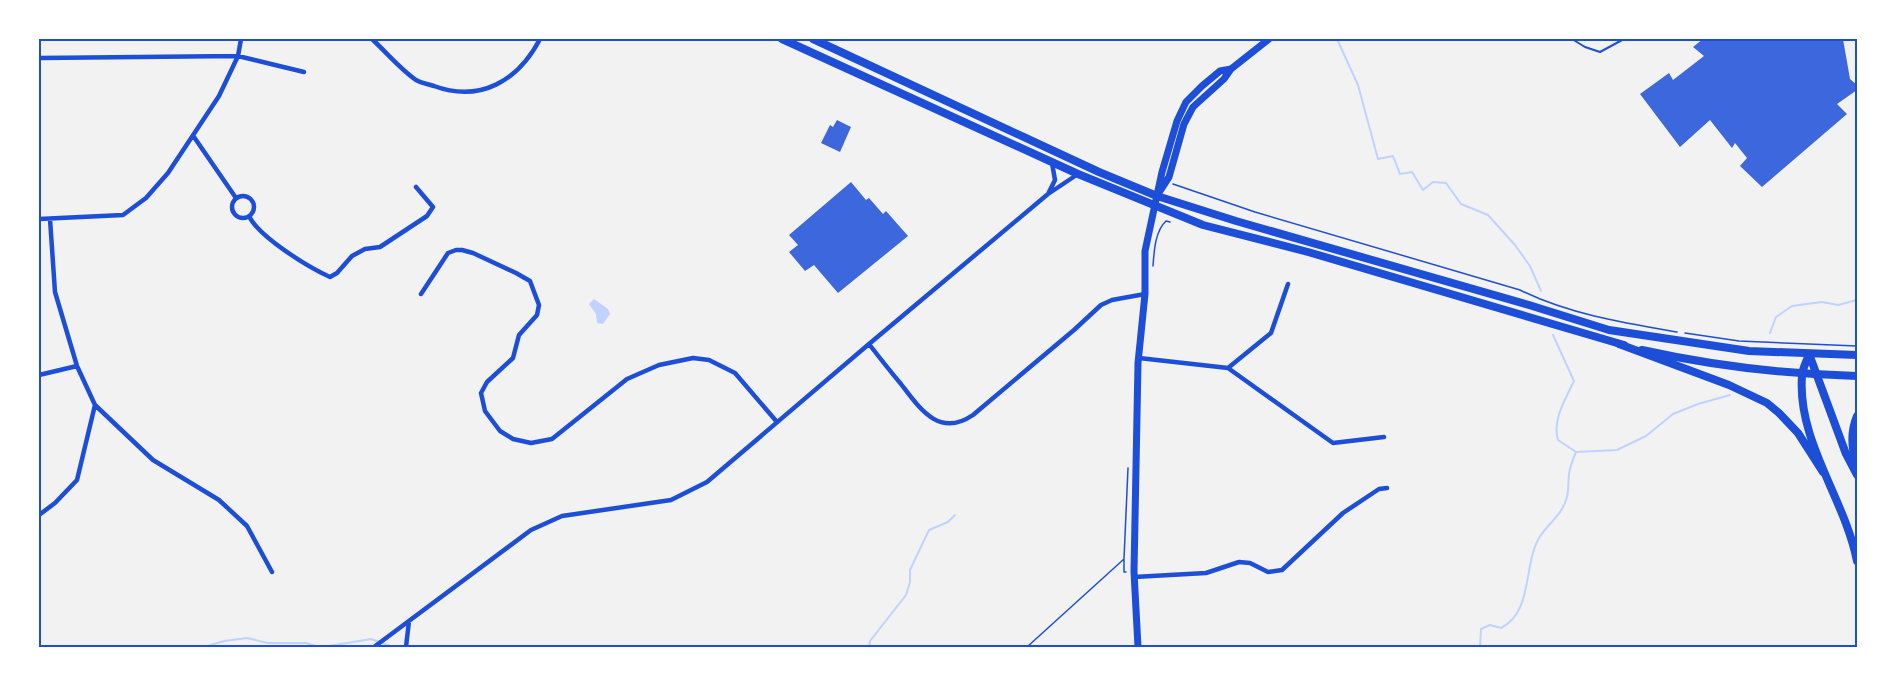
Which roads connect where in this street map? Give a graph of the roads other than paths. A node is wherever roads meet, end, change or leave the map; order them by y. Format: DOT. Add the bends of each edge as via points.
graph roads {
  1 [pos="241,39"];
  2 [pos="372,39"];
  3 [pos="540,39"];
  4 [pos="782,39"];
  5 [pos="813,39"];
  6 [pos="1269,39"];
  7 [pos="1572,39"];
  8 [pos="1624,39"];
  9 [pos="238,56"];
  10 [pos="39,58"];
  11 [pos="1231,69"];
  12 [pos="304,72"];
  13 [pos="194,136"];
  14 [pos="1052,162"];
  15 [pos="1078,174"];
  16 [pos="416,187"];
  17 [pos="1048,194"];
  18 [pos="1157,196"];
  19 [pos="236,198"];
  20 [pos="1154,206"];
  21 [pos="249,216"];
  22 [pos="39,219"];
  23 [pos="50,219"];
  24 [pos="1288,284"];
  25 [pos="421,294"];
  26 [pos="1145,294"];
  27 [pos="868,344"];
  28 [pos="1619,344"];
  29 [pos="1809,354"];
  30 [pos="1857,356"];
  31 [pos="1139,358"];
  32 [pos="77,366"];
  33 [pos="1227,368"];
  34 [pos="1802,374"];
  35 [pos="39,375"];
  36 [pos="1817,375"];
  37 [pos="1857,376"];
  38 [pos="95,405"];
  39 [pos="1857,416"];
  40 [pos="777,422"];
  41 [pos="1384,437"];
  42 [pos="1857,467"];
  43 [pos="1823,471"];
  44 [pos="1857,475"];
  45 [pos="1388,488"];
  46 [pos="39,514"];
  47 [pos="1857,561"];
  48 [pos="272,572"];
  49 [pos="1134,577"];
  50 [pos="409,621"];
  51 [pos="406,646"];
  52 [pos="374,647"];
  53 [pos="1138,647"];
  1 -- 9 [label="street"];
  2 -- 3 [label="street" via="417,80 445,90 468,92 492,87 516,73"];
  4 -- 14 [label="highway"];
  5 -- 18 [label="highway"];
  6 -- 11 [label="main road"];
  7 -- 8 [label="lane" via="1600,52"];
  9 -- 10 [label="street"];
  9 -- 12 [label="street"];
  9 -- 13 [label="street"];
  11 -- 18 [label="main road" via="1193,107 1167,182"];
  11 -- 18 [label="main road" via="1220,71 1186,102 1173,133"];
  13 -- 19 [label="street"];
  13 -- 23 [label="street" via="146,198 123,215"];
  14 -- 15 [label="highway"];
  14 -- 17 [label="street" via="1055,180"];
  15 -- 17 [label="street"];
  15 -- 20 [label="highway"];
  16 -- 21 [label="street" via="433,207 427,216 380,247 352,256 330,277 293,256 254,225"];
  17 -- 27 [label="street"];
  18 -- 20 [label="main road"];
  18 -- 29 [label="highway" via="1609,330 1749,351"];
  19 -- 21 [label="street" via="234,214 241,218"];
  19 -- 21 [label="street" via="252,200 254,209"];
  20 -- 26 [label="main road" via="1144,251"];
  20 -- 28 [label="highway" via="1214,228"];
  22 -- 23 [label="street"];
  23 -- 32 [label="street" via="55,292"];
  24 -- 33 [label="street" via="1271,333"];
  25 -- 40 [label="street" via="448,254 462,249 530,281 539,305 537,315 519,335 513,358 481,393 485,411 500,431 513,439 531,443 552,439 627,379 659,365 693,358 709,360 735,373"];
  26 -- 27 [label="street" via="1101,305 973,415 955,423 938,421 921,410"];
  26 -- 31 [label="main road"];
  27 -- 40 [label="street"];
  28 -- 34 [label="highway" via="1712,365"];
  28 -- 43 [label="highway" via="1767,403 1798,434"];
  29 -- 30 [label="highway"];
  29 -- 34 [label="highway"];
  29 -- 36 [label="highway"];
  31 -- 33 [label="street"];
  31 -- 49 [label="main road"];
  32 -- 35 [label="street"];
  32 -- 38 [label="street"];
  33 -- 41 [label="street" via="1333,443"];
  34 -- 36 [label="highway"];
  34 -- 43 [label="highway" via="1804,410"];
  36 -- 37 [label="highway"];
  36 -- 44 [label="highway"];
  38 -- 46 [label="street" via="77,480"];
  38 -- 48 [label="street" via="153,460 225,505 247,526"];
  39 -- 42 [label="highway" via="1852,441"];
  40 -- 50 [label="street" via="708,482 671,500 562,516 531,530"];
  43 -- 47 [label="highway" via="1846,523"];
  45 -- 49 [label="street" via="1379,489 1343,513 1282,570 1268,572 1239,562 1206,573"];
  49 -- 53 [label="main road"];
  50 -- 51 [label="street"];
  50 -- 52 [label="street"];
}
